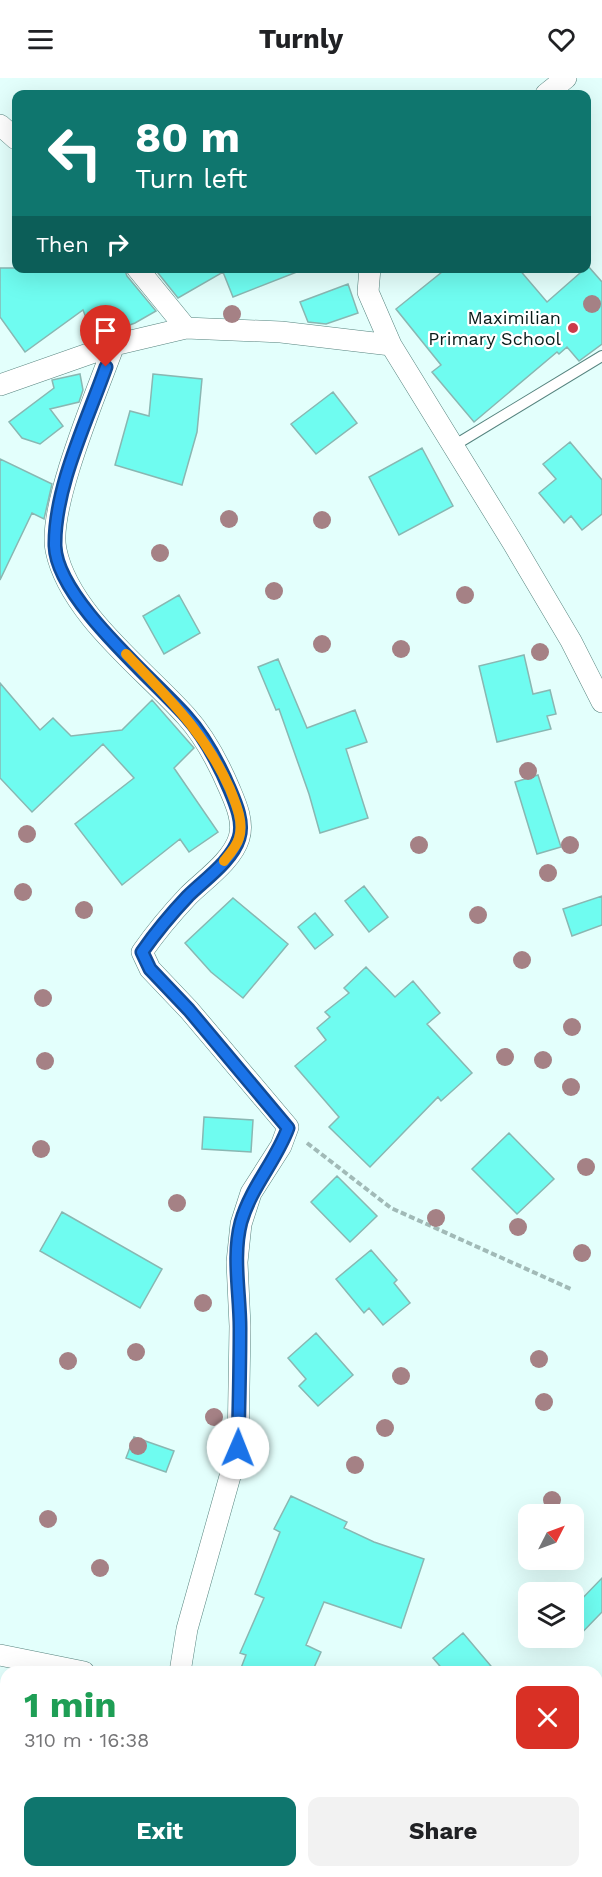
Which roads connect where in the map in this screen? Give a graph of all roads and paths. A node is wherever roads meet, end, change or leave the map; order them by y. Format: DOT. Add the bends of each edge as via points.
graph roads {
  1 [pos="566,78"];
  2 [pos="551,90"];
  3 [pos="0,125"];
  4 [pos="12,136"];
  5 [pos="141,273"];
  6 [pos="370,273"];
  7 [pos="186,328"];
  8 [pos="114,345"];
  9 [pos="391,345"];
  10 [pos="602,356"];
  11 [pos="0,385"];
  12 [pos="455,446"];
  13 [pos="602,702"];
  14 [pos="288,1128"];
  15 [pos="573,1290"];
  16 [pos="0,1655"];
  17 [pos="54,1666"];
  18 [pos="181,1666"];
  1 -- 2 [label="street"];
  3 -- 4 [label="street"];
  5 -- 7 [label="street"];
  6 -- 9 [label="street" via="368,292"];
  7 -- 8 [label="street"];
  7 -- 9 [label="street" via="281,332"];
  8 -- 11 [label="street"];
  8 -- 14 [label="street" via="75,454 58,514 55,548 65,580 96,622 188,717 208,744 239,811 239,838 225,860 179,906 142,952 150,969"];
  9 -- 12 [label="street"];
  10 -- 12 [label="lane"];
  12 -- 13 [label="street" via="571,641"];
  14 -- 15 [label="path" via="391,1208"];
  14 -- 18 [label="street" via="251,1193 241,1224 237,1262 238,1448 187,1629"];
  16 -- 17 [label="street"];
}
